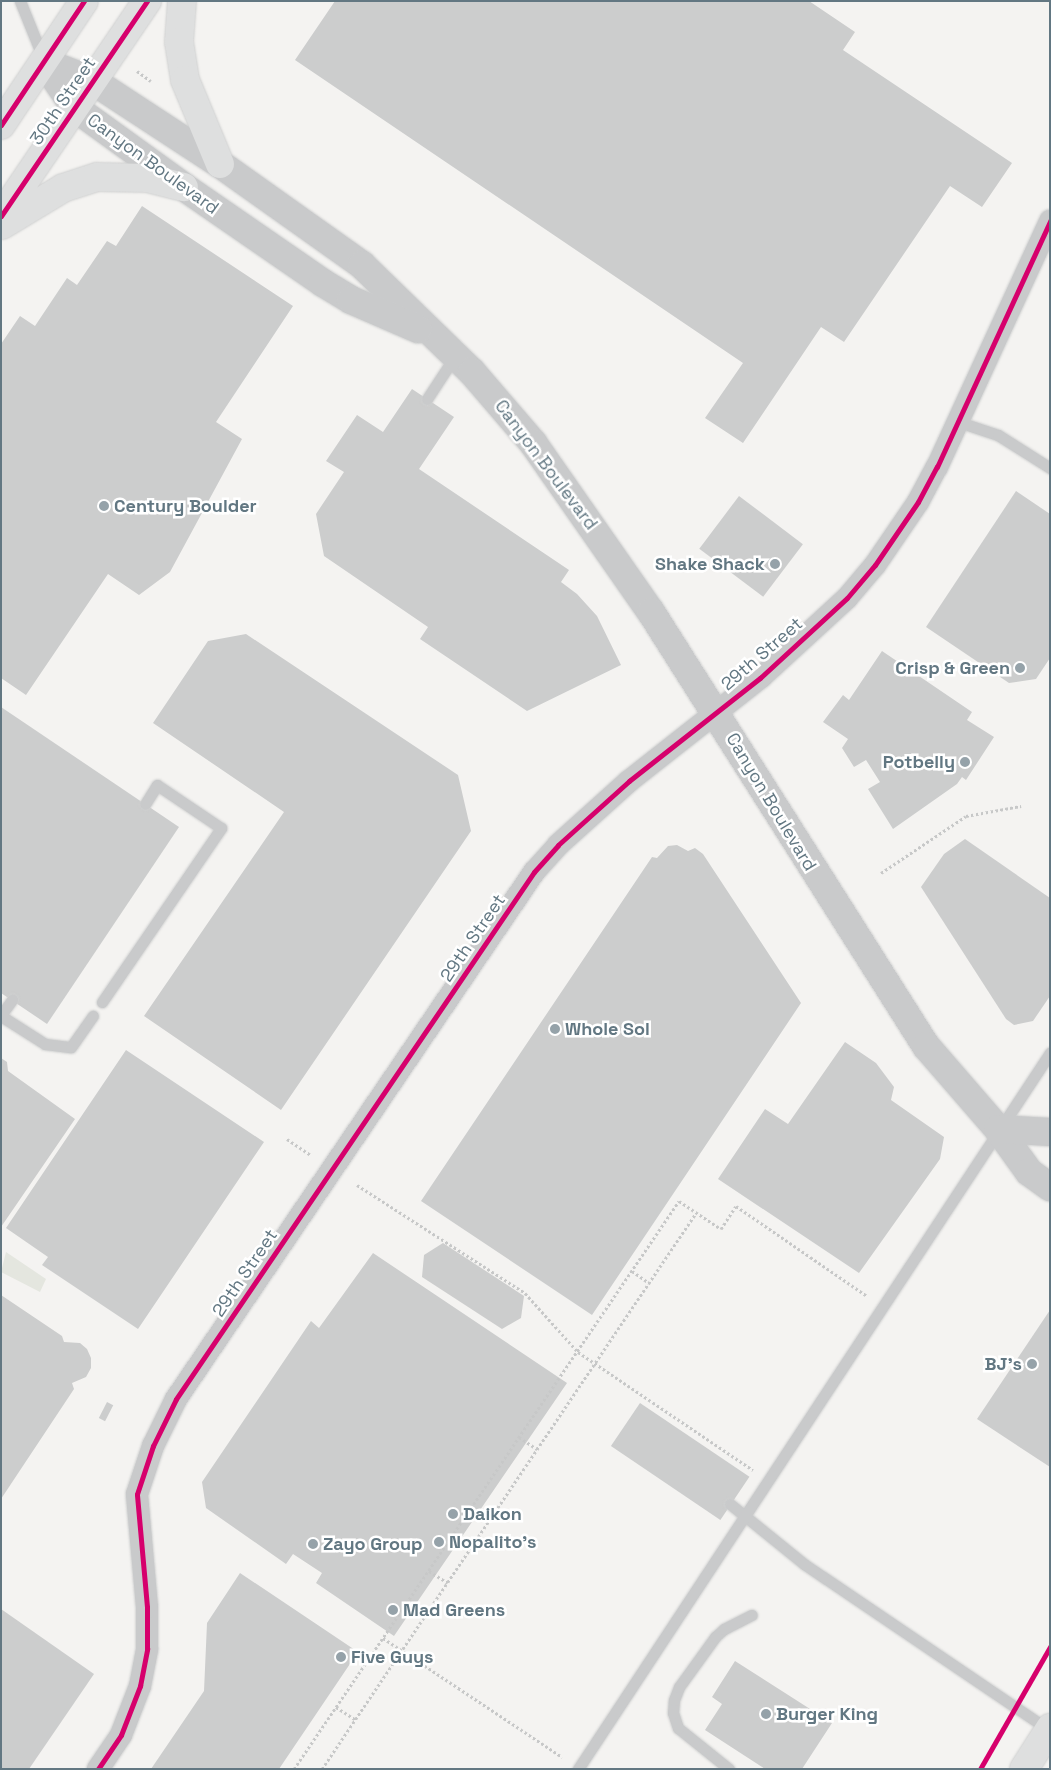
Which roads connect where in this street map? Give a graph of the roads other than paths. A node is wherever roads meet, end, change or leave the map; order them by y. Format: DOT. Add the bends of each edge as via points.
graph roads {
  1 [pos="20,1"];
  2 [pos="84,1"];
  3 [pos="148,1"];
  4 [pos="182,1"];
  5 [pos="44,62"];
  6 [pos="93,81"];
  7 [pos="75,108"];
  8 [pos="1,125"];
  9 [pos="220,164"];
  10 [pos="184,187"];
  11 [pos="1,216"];
  12 [pos="1050,221"];
  13 [pos="1,226"];
  14 [pos="431,335"];
  15 [pos="455,356"];
  16 [pos="427,399"];
  17 [pos="959,422"];
  18 [pos="1050,468"];
  19 [pos="716,712"];
  20 [pos="145,804"];
  21 [pos="12,1000"];
  22 [pos="102,1002"];
  23 [pos="1,1016"];
  24 [pos="93,1016"];
  25 [pos="1050,1054"];
  26 [pos="998,1129"];
  27 [pos="1050,1132"];
  28 [pos="1050,1187"];
  29 [pos="730,1504"];
  30 [pos="743,1517"];
  31 [pos="752,1615"];
  32 [pos="1049,1729"];
  33 [pos="578,1768"];
  34 [pos="98,1769"];
  35 [pos="729,1769"];
  36 [pos="1024,1769"];
  1 -- 5 [label="lane"];
  2 -- 5 [label="main road"];
  3 -- 6 [label="main road, 30th Street"];
  4 -- 9 [label="main road" via="179,42 185,80"];
  5 -- 6 [label="street, Canyon Boulevard"];
  5 -- 7 [label="street, Canyon Boulevard"];
  5 -- 8 [label="main road"];
  6 -- 7 [label="main road, 30th Street"];
  6 -- 9 [label="street, Canyon Boulevard"];
  7 -- 10 [label="street, Canyon Boulevard"];
  7 -- 11 [label="main road, 30th Street"];
  9 -- 14 [label="street, Canyon Boulevard" via="362,265"];
  10 -- 13 [label="main road" via="147,178 97,177 63,188"];
  10 -- 14 [label="street, Canyon Boulevard" via="351,300"];
  12 -- 17 [label="street, 29th Street"];
  14 -- 15 [label="street, Canyon Boulevard"];
  15 -- 16 [label="lane"];
  15 -- 19 [label="street, Canyon Boulevard" via="509,414 562,482"];
  17 -- 18 [label="lane" via="998,435"];
  17 -- 19 [label="street, 29th Street" via="918,502 875,565 847,598 760,678"];
  19 -- 26 [label="street, Canyon Boulevard" via="834,905 926,1046"];
  19 -- 34 [label="street, 29th Street" via="629,781 534,872 176,1399 153,1446 137,1494 147,1616 147,1649 140,1686 121,1735"];
  20 -- 22 [label="lane" via="157,785 221,828"];
  21 -- 23 [label="lane"];
  23 -- 24 [label="lane" via="45,1044 71,1047"];
  25 -- 26 [label="lane"];
  26 -- 27 [label="street"];
  26 -- 28 [label="street, Canyon Boulevard" via="1029,1172"];
  26 -- 30 [label="lane"];
  29 -- 30 [label="lane"];
  30 -- 32 [label="lane" via="811,1569"];
  30 -- 33 [label="lane"];
  31 -- 35 [label="lane" via="715,1637 674,1700 673,1713 678,1728"];
  32 -- 36 [label="main road"];
}
